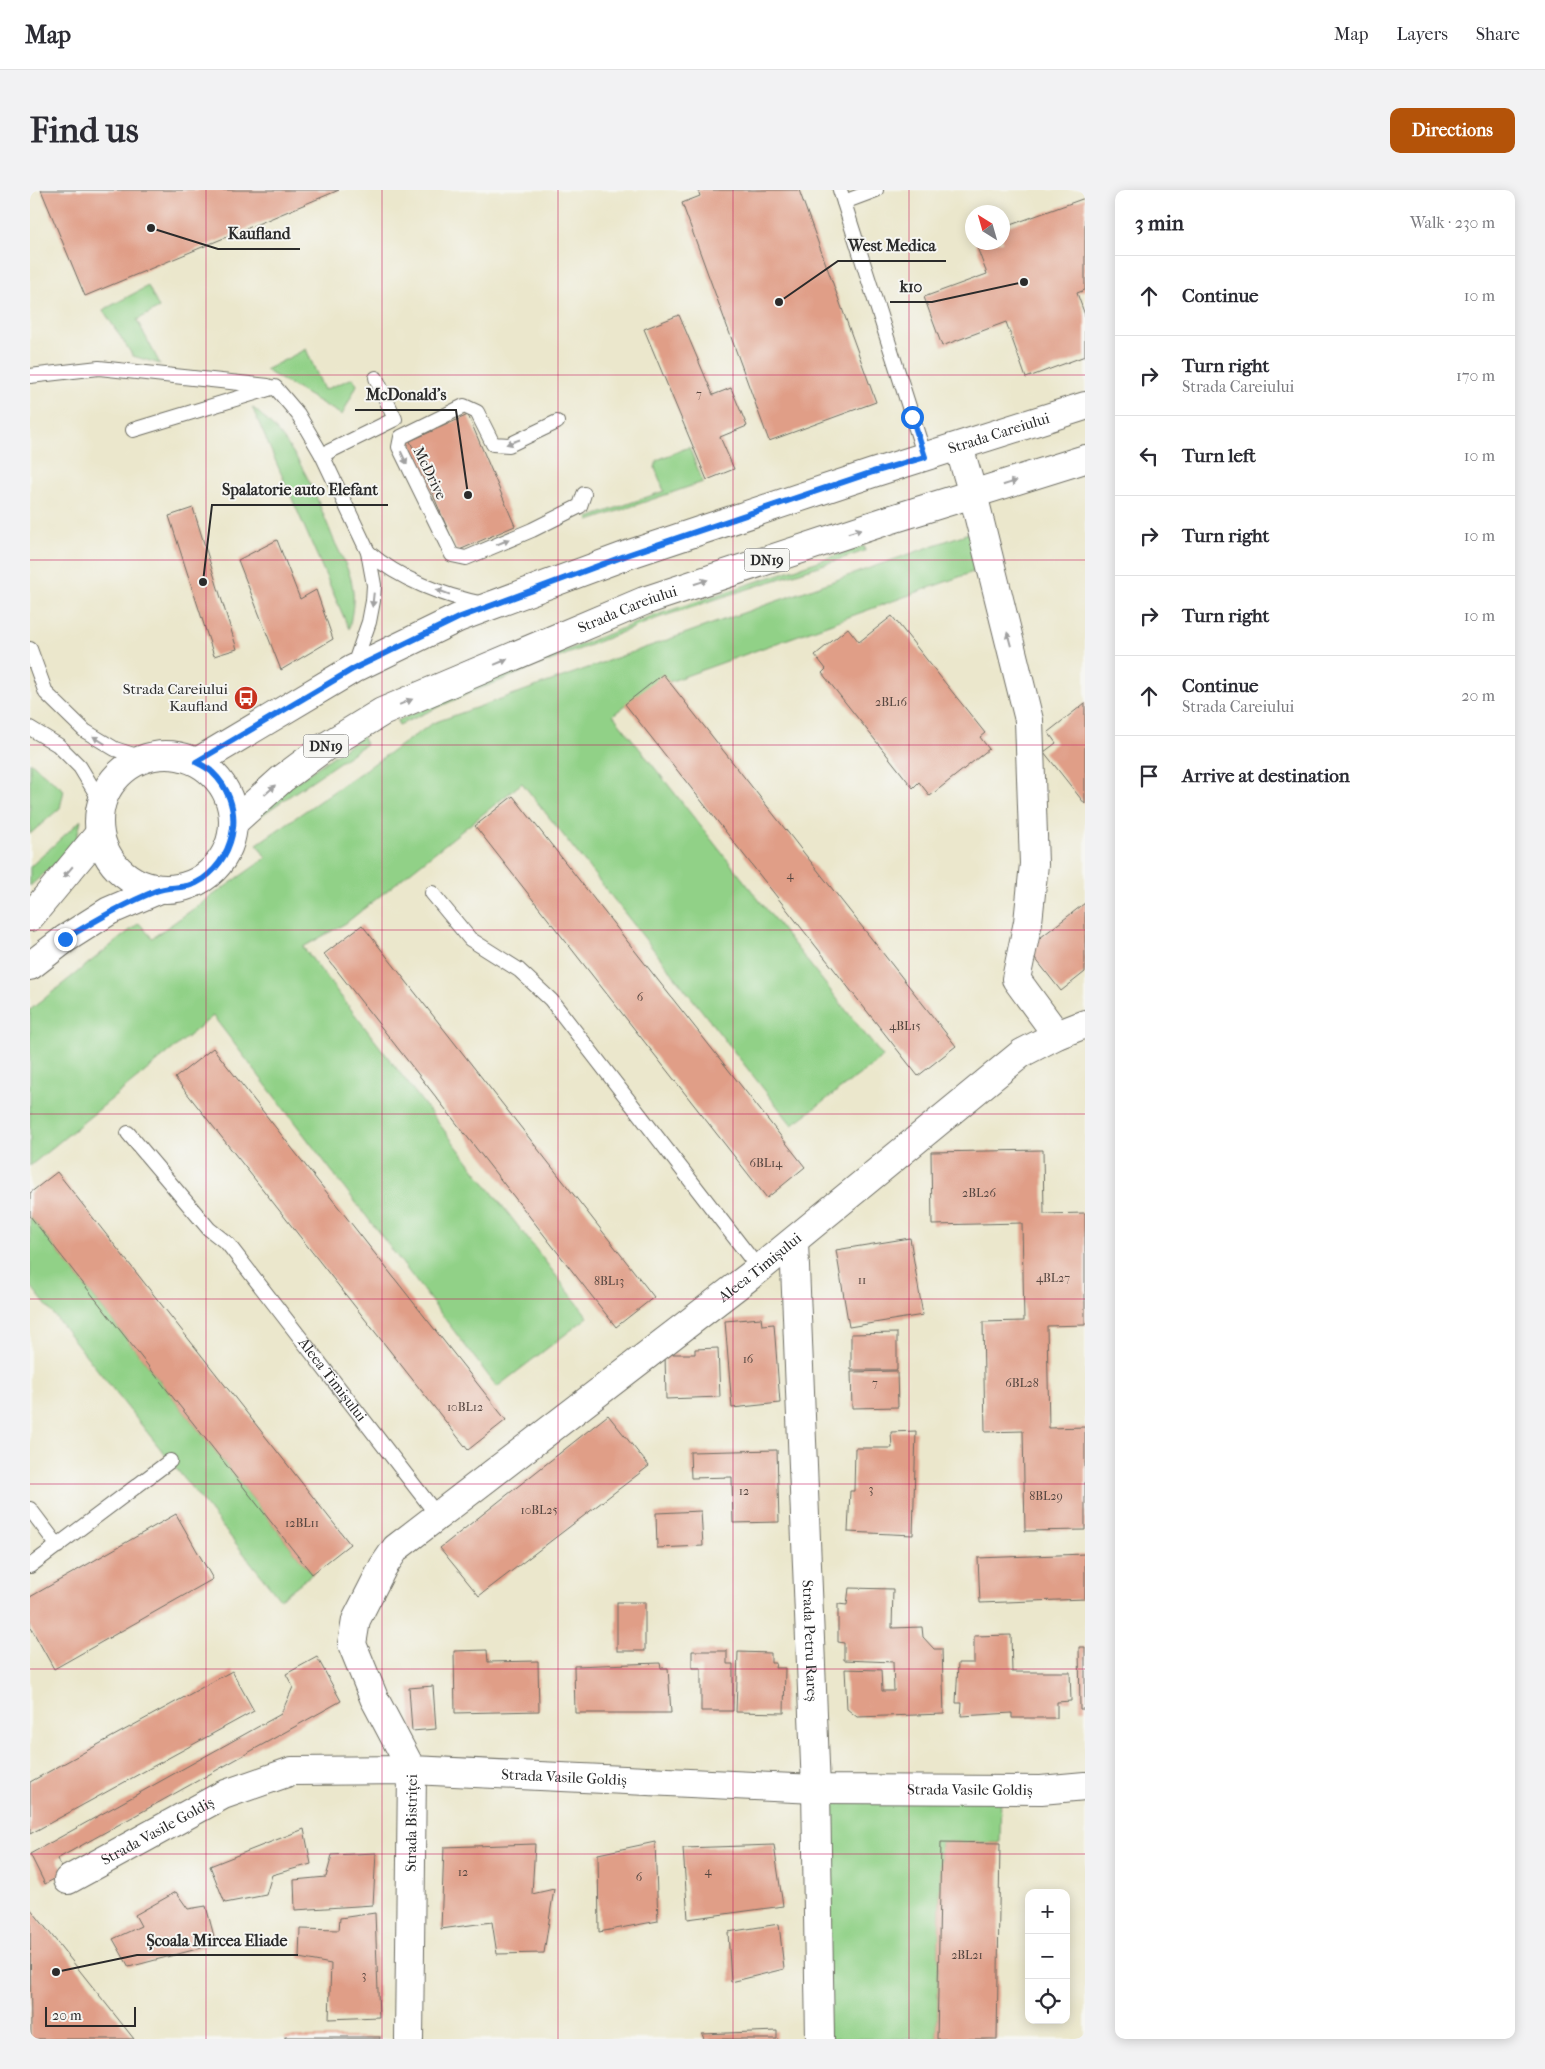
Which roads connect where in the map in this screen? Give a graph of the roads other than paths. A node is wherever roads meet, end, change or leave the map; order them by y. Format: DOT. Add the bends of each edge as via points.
graph roads {
  1 [pos="876,190"];
  2 [pos="842,196"];
  3 [pos="30,376"];
  4 [pos="376,378"];
  5 [pos="276,387"];
  6 [pos="1085,406"];
  7 [pos="557,422"];
  8 [pos="133,430"];
  9 [pos="959,447"];
  10 [pos="322,455"];
  11 [pos="925,457"];
  12 [pos="1085,459"];
  13 [pos="584,494"];
  14 [pos="973,494"];
  15 [pos="368,552"];
  16 [pos="490,606"];
  17 [pos="30,649"];
  18 [pos="353,669"];
  19 [pos="30,728"];
  20 [pos="144,758"];
  21 [pos="196,762"];
  22 [pos="102,802"];
  23 [pos="234,822"];
  24 [pos="100,834"];
  25 [pos="158,890"];
  26 [pos="432,893"];
  27 [pos="30,917"];
  28 [pos="30,966"];
  29 [pos="1085,1024"];
  30 [pos="1057,1035"];
  31 [pos="128,1133"];
  32 [pos="794,1242"];
  33 [pos="759,1269"];
  34 [pos="170,1461"];
  35 [pos="30,1509"];
  36 [pos="437,1515"];
  37 [pos="58,1546"];
  38 [pos="30,1566"];
  39 [pos="356,1620"];
  40 [pos="412,1770"];
  41 [pos="1085,1786"];
  42 [pos="816,1788"];
  43 [pos="68,1880"];
  44 [pos="409,2039"];
  45 [pos="820,2039"];
  1 -- 2 [label="lane"];
  2 -- 11 [label="lane"];
  3 -- 5 [label="lane" via="99,368"];
  4 -- 10 [label="lane" via="394,419"];
  5 -- 8 [label="lane"];
  5 -- 10 [label="lane" via="298,414"];
  6 -- 9 [label="street, Strada Careiului"];
  7 -- 13 [label="lane, McDrive, one-way" via="509,445 493,444 477,412 464,406 402,437 399,447 452,555 466,558 532,530 580,506"];
  9 -- 11 [label="street, Strada Careiului"];
  9 -- 14 [label="street"];
  10 -- 15 [label="lane"];
  11 -- 16 [label="street, Strada Careiului" via="640,551"];
  14 -- 12 [label="street, Strada Careiului / DN19, one-way"];
  23 -- 14 [label="street, Strada Careiului / DN19, one-way" via="296,768 382,712 644,601"];
  30 -- 14 [label="street, one-way" via="1016,979 1028,922 1034,864 1029,720"];
  16 -- 15 [label="lane, one-way" via="401,577"];
  15 -- 18 [label="lane, one-way" via="374,585 373,601 370,622"];
  16 -- 18 [label="street, Strada Careiului"];
  20 -- 17 [label="lane, one-way" via="115,749 86,731 46,692"];
  18 -- 21 [label="street, Strada Careiului"];
  19 -- 22 [label="lane" via="58,746 80,767"];
  20 -- 21 [label="street" via="180,756"];
  20 -- 22 [label="street" via="116,776"];
  21 -- 23 [label="street" via="212,772 224,787 232,804"];
  22 -- 24 [label="street"];
  23 -- 25 [label="street" via="230,845 219,865 202,880 181,888"];
  24 -- 25 [label="street" via="106,855 120,872 138,884"];
  24 -- 27 [label="street, one-way"];
  25 -- 28 [label="street" via="109,911"];
  26 -- 33 [label="lane" via="470,939 520,970 551,1000"];
  29 -- 30 [label="street, Aleea Timișului"];
  30 -- 32 [label="street, Aleea Timișului" via="1022,1053"];
  31 -- 36 [label="lane, Aleea Timișului" via="209,1229 228,1244"];
  32 -- 33 [label="street, Aleea Timișului"];
  32 -- 42 [label="street, Strada Petru Rareș"];
  33 -- 36 [label="street, Aleea Timișului"];
  34 -- 37 [label="lane"];
  35 -- 37 [label="lane"];
  36 -- 39 [label="street, Aleea Timișului" via="396,1548"];
  37 -- 38 [label="lane"];
  39 -- 40 [label="street, Strada Bistriței" via="352,1644 374,1698"];
  40 -- 42 [label="street, Strada Vasile Goldiș"];
  40 -- 43 [label="street, Strada Vasile Goldiș" via="292,1771 223,1795"];
  40 -- 44 [label="street, Strada Bistriței"];
  41 -- 42 [label="street, Strada Vasile Goldiș" via="1042,1790"];
  42 -- 45 [label="street, Strada Petru Rareș"];
}
